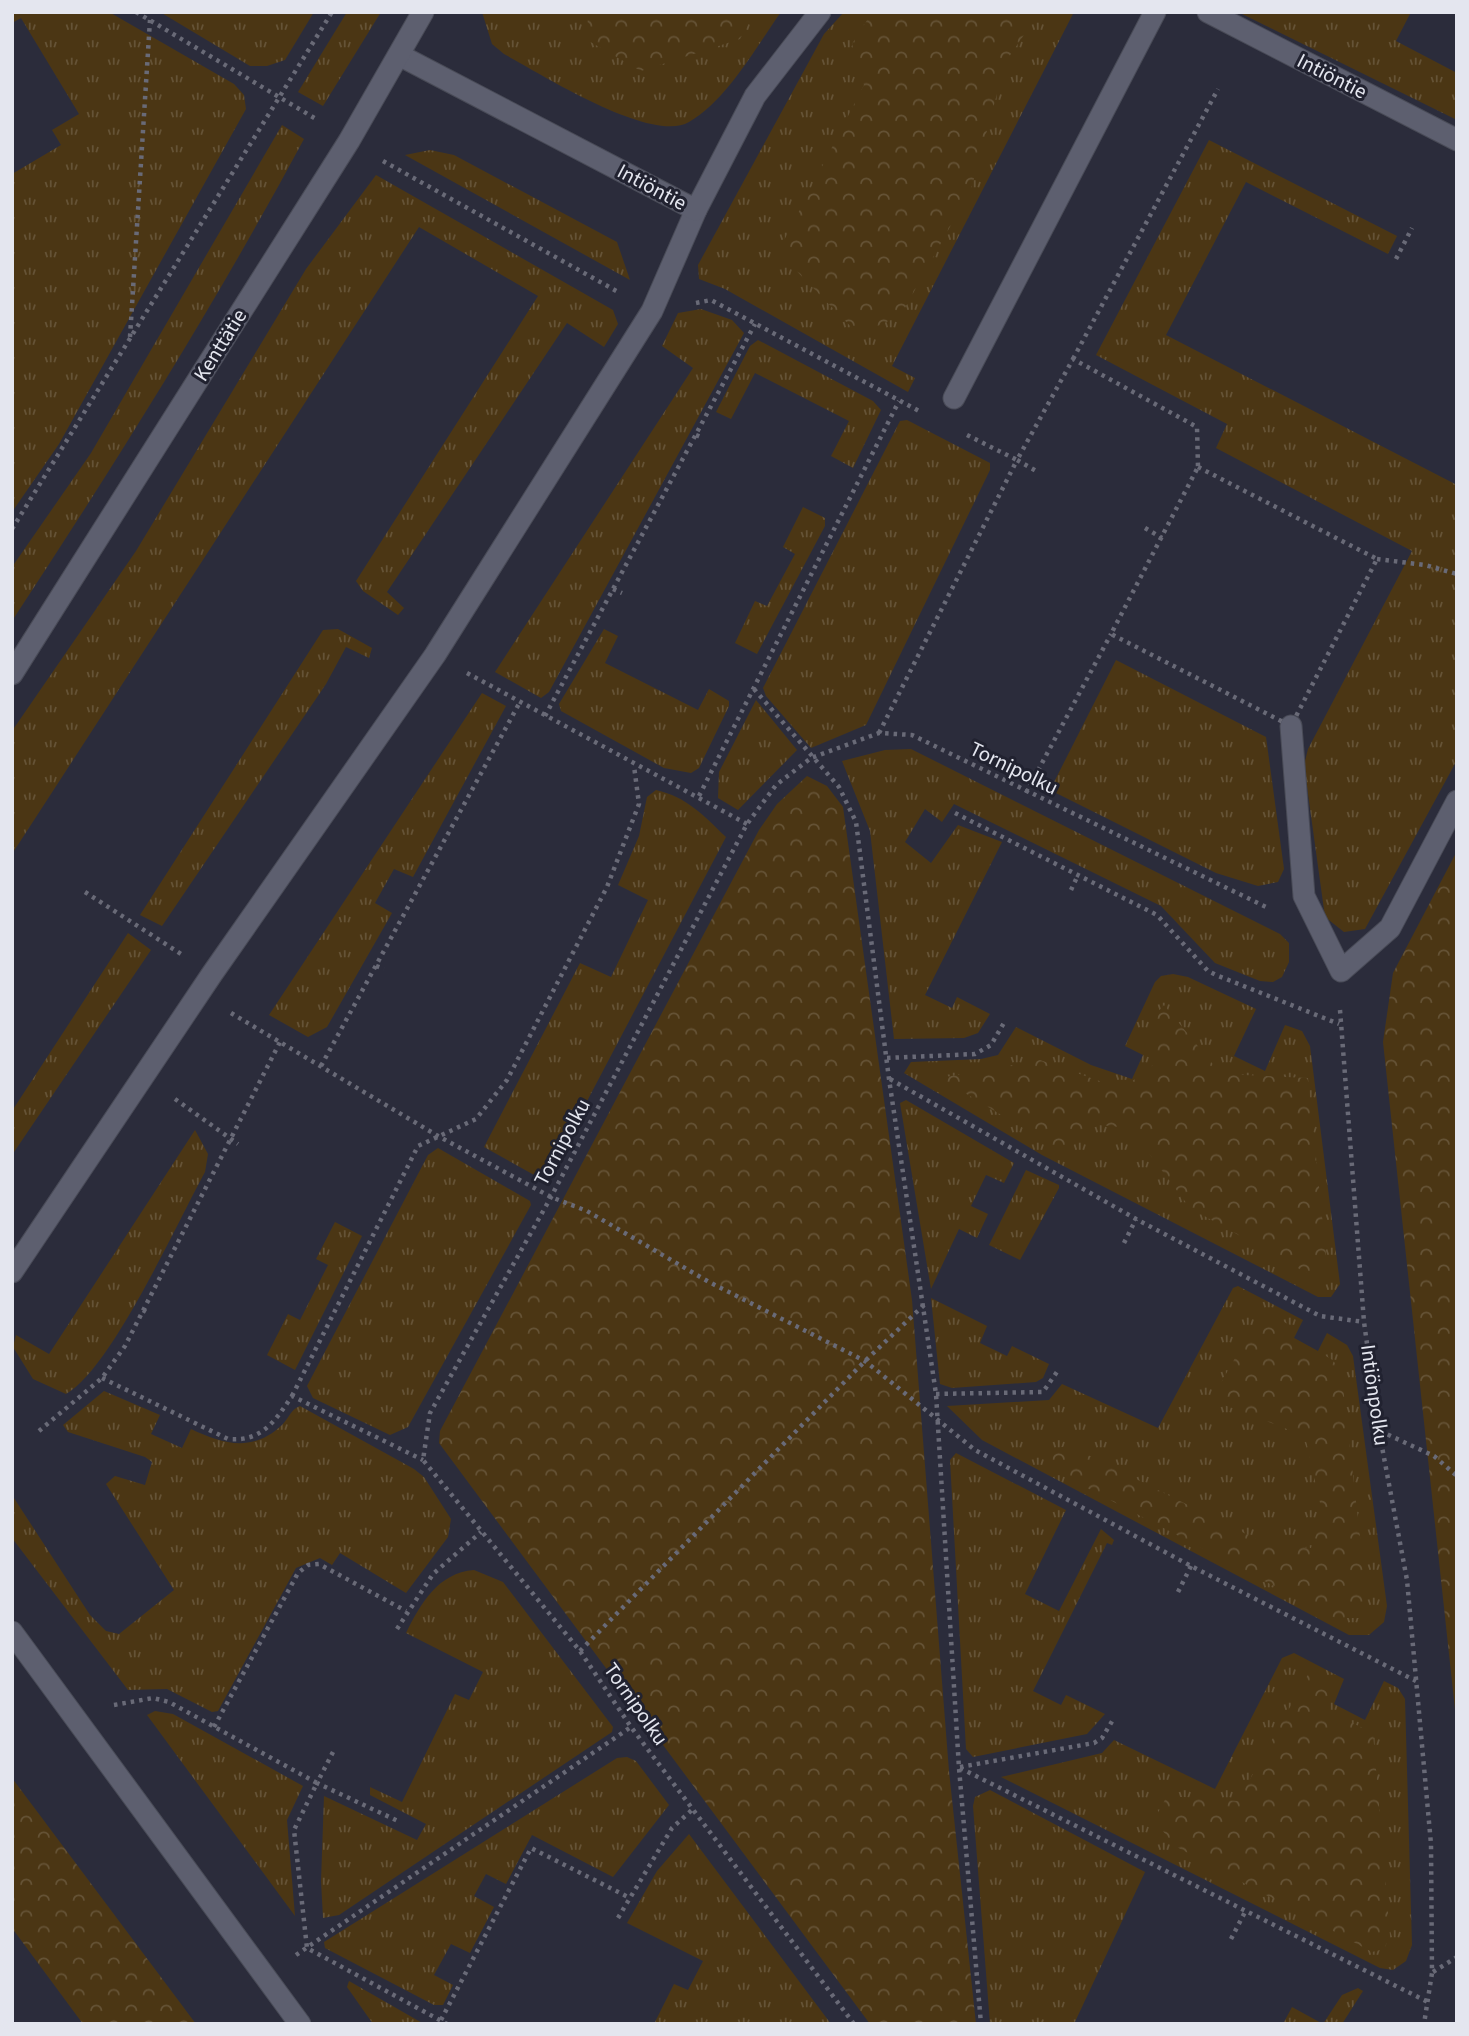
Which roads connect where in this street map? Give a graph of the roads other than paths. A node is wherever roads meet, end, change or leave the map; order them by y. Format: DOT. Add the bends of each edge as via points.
graph roads {
  1 [pos="423,12"];
  2 [pos="820,12"];
  3 [pos="1155,12"];
  4 [pos="1208,12"];
  5 [pos="399,55"];
  6 [pos="1457,140"];
  7 [pos="696,210"];
  8 [pos="954,398"];
  9 [pos="12,674"];
  10 [pos="1291,726"];
  11 [pos="1457,801"];
  12 [pos="12,1272"];
  13 [pos="12,1632"];
  14 [pos="300,2024"];
  1 -- 5 [label="street, Kenttätie"];
  2 -- 7 [label="street, Intiöntie" via="755,96"];
  3 -- 8 [label="street"];
  4 -- 6 [label="street, Intiöntie"];
  5 -- 7 [label="street, Intiöntie"];
  5 -- 9 [label="street, Kenttätie" via="349,142"];
  7 -- 12 [label="street" via="652,311 435,655 198,994"];
  10 -- 11 [label="street" via="1304,896 1342,971 1390,928"];
  13 -- 14 [label="street"];
}
